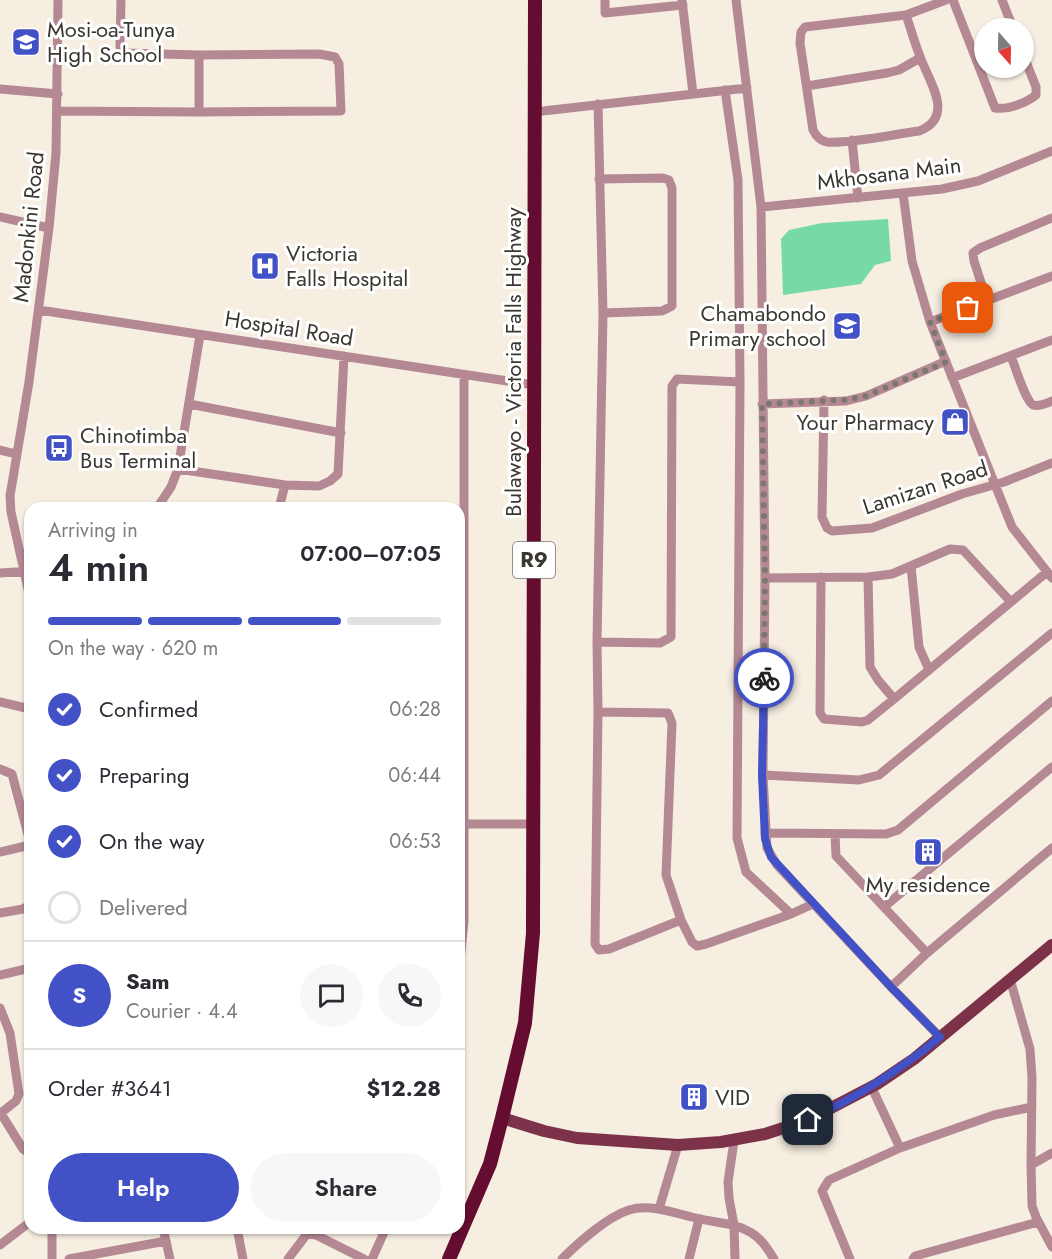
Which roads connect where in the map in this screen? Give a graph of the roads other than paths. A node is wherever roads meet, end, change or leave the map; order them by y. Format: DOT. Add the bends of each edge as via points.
graph roads {
  1 [pos="58,0"];
  2 [pos="121,0"];
  3 [pos="535,0"];
  4 [pos="605,0"];
  5 [pos="736,0"];
  6 [pos="946,0"];
  7 [pos="953,0"];
  8 [pos="1002,0"];
  9 [pos="683,2"];
  10 [pos="906,15"];
  11 [pos="1009,18"];
  12 [pos="974,54"];
  13 [pos="199,56"];
  14 [pos="920,58"];
  15 [pos="983,78"];
  16 [pos="1032,78"];
  17 [pos="807,86"];
  18 [pos="747,88"];
  19 [pos="0,89"];
  20 [pos="725,90"];
  21 [pos="58,94"];
  22 [pos="693,94"];
  23 [pos="598,104"];
  24 [pos="58,111"];
  25 [pos="534,111"];
  26 [pos="199,112"];
  27 [pos="852,140"];
  28 [pos="1052,151"];
  29 [pos="599,178"];
  30 [pos="903,193"];
  31 [pos="858,198"];
  32 [pos="761,207"];
  33 [pos="0,217"];
  34 [pos="1052,218"];
  35 [pos="49,228"];
  36 [pos="1052,276"];
  37 [pos="987,301"];
  38 [pos="39,310"];
  39 [pos="603,313"];
  40 [pos="930,322"];
  41 [pos="200,335"];
  42 [pos="1052,340"];
  43 [pos="344,356"];
  44 [pos="1011,356"];
  45 [pos="946,362"];
  46 [pos="464,376"];
  47 [pos="952,378"];
  48 [pos="740,382"];
  49 [pos="534,385"];
  50 [pos="824,400"];
  51 [pos="1052,401"];
  52 [pos="189,404"];
  53 [pos="762,404"];
  54 [pos="341,434"];
  55 [pos="0,450"];
  56 [pos="16,454"];
  57 [pos="1052,463"];
  58 [pos="178,469"];
  59 [pos="285,484"];
  60 [pos="997,485"];
  61 [pos="161,502"];
  62 [pos="280,502"];
  63 [pos="463,502"];
  64 [pos="24,560"];
  65 [pos="911,566"];
  66 [pos="24,572"];
  67 [pos="0,573"];
  68 [pos="1050,575"];
  69 [pos="821,577"];
  70 [pos="868,577"];
  71 [pos="765,578"];
  72 [pos="1010,601"];
  73 [pos="1052,633"];
  74 [pos="597,642"];
  75 [pos="929,670"];
  76 [pos="894,699"];
  77 [pos="1052,701"];
  78 [pos="0,702"];
  79 [pos="24,708"];
  80 [pos="598,712"];
  81 [pos="1052,767"];
  82 [pos="0,769"];
  83 [pos="762,775"];
  84 [pos="24,821"];
  85 [pos="465,824"];
  86 [pos="535,824"];
  87 [pos="765,833"];
  88 [pos="835,834"];
  89 [pos="24,846"];
  90 [pos="1052,848"];
  91 [pos="0,852"];
  92 [pos="813,904"];
  93 [pos="884,907"];
  94 [pos="24,908"];
  95 [pos="0,913"];
  96 [pos="791,914"];
  97 [pos="681,920"];
  98 [pos="1052,945"];
  99 [pos="927,953"];
  100 [pos="24,969"];
  101 [pos="0,975"];
  102 [pos="1010,979"];
  103 [pos="891,987"];
  104 [pos="0,1008"];
  105 [pos="940,1037"];
  106 [pos="872,1088"];
  107 [pos="1032,1107"];
  108 [pos="1,1113"];
  109 [pos="502,1118"];
  110 [pos="734,1141"];
  111 [pos="678,1145"];
  112 [pos="900,1148"];
  113 [pos="24,1150"];
  114 [pos="1052,1153"];
  115 [pos="1031,1166"];
  116 [pos="659,1209"];
  117 [pos="699,1219"];
  118 [pos="465,1222"];
  119 [pos="1038,1222"];
  120 [pos="734,1225"];
  121 [pos="24,1226"];
  122 [pos="52,1234"];
  123 [pos="165,1234"];
  124 [pos="238,1234"];
  125 [pos="383,1234"];
  126 [pos="460,1234"];
  127 [pos="1,1241"];
  128 [pos="166,1241"];
  129 [pos="1052,1247"];
  130 [pos="914,1258"];
  131 [pos="52,1259"];
  132 [pos="69,1259"];
  133 [pos="170,1259"];
  134 [pos="243,1259"];
  135 [pos="288,1259"];
  136 [pos="364,1259"];
  137 [pos="372,1259"];
  138 [pos="449,1259"];
  139 [pos="562,1259"];
  140 [pos="689,1259"];
  141 [pos="735,1259"];
  142 [pos="774,1259"];
  143 [pos="850,1259"];
  144 [pos="904,1259"];
  1 -- 21 [label="street, Madonkini Road"];
  2 -- 13 [label="street" via="123,53"];
  3 -- 25 [label="highway, Bulawayo - Victoria Falls Highway / R9"];
  4 -- 9 [label="street" via="605,13"];
  5 -- 18 [label="street"];
  6 -- 10 [label="street"];
  7 -- 12 [label="street"];
  8 -- 11 [label="street"];
  9 -- 22 [label="street"];
  10 -- 14 [label="street"];
  10 -- 17 [label="street" via="805,27 800,43"];
  13 -- 26 [label="street"];
  13 -- 26 [label="street" via="335,57 339,64 341,111"];
  14 -- 17 [label="street" via="887,74"];
  14 -- 27 [label="street" via="938,100 935,121 919,130"];
  15 -- 16 [label="street" via="995,108 1002,109 1030,100 1036,94"];
  17 -- 27 [label="street" via="817,137 826,142"];
  18 -- 20 [label="street"];
  18 -- 32 [label="street"];
  19 -- 21 [label="street"];
  20 -- 22 [label="street"];
  20 -- 48 [label="street" via="738,180"];
  21 -- 24 [label="street, Madonkini Road"];
  22 -- 23 [label="street"];
  23 -- 25 [label="street"];
  23 -- 29 [label="street"];
  24 -- 26 [label="street"];
  24 -- 35 [label="street, Madonkini Road"];
  25 -- 49 [label="highway, Bulawayo - Victoria Falls Highway / R9"];
  27 -- 31 [label="street"];
  28 -- 30 [label="street, Mkhosana Main" via="978,181"];
  29 -- 39 [label="street"];
  29 -- 39 [label="street" via="663,177 672,188 672,306 662,311"];
  30 -- 31 [label="street, Mkhosana Main"];
  30 -- 40 [label="street" via="912,261"];
  31 -- 32 [label="street, Mkhosana Main"];
  32 -- 53 [label="street"];
  33 -- 35 [label="street"];
  34 -- 37 [label="street" via="973,253"];
  35 -- 38 [label="street, Madonkini Road"];
  36 -- 37 [label="street"];
  37 -- 40 [label="street"];
  38 -- 41 [label="street, Hospital Road"];
  38 -- 56 [label="street, Madonkini Road"];
  39 -- 74 [label="street"];
  40 -- 45 [label="street"];
  41 -- 43 [label="street, Hospital Road"];
  41 -- 52 [label="street"];
  42 -- 44 [label="street"];
  43 -- 46 [label="street, Hospital Road"];
  43 -- 54 [label="street"];
  44 -- 47 [label="street"];
  44 -- 51 [label="street" via="1028,399 1034,405"];
  45 -- 47 [label="street"];
  45 -- 50 [label="street" via="866,396"];
  46 -- 49 [label="street, Hospital Road"];
  46 -- 63 [label="street"];
  47 -- 60 [label="street"];
  48 -- 74 [label="street" via="677,380 672,386 671,637 660,643"];
  48 -- 96 [label="street" via="737,838 746,872"];
  49 -- 86 [label="highway, Bulawayo - Victoria Falls Highway / R9"];
  50 -- 53 [label="street"];
  50 -- 60 [label="street, Lamizan Road" via="822,518 831,531 872,528"];
  52 -- 54 [label="street"];
  52 -- 58 [label="street"];
  53 -- 71 [label="street"];
  54 -- 59 [label="street" via="335,478 319,486"];
  55 -- 56 [label="street"];
  56 -- 64 [label="street, Madonkini Road" via="10,505"];
  57 -- 60 [label="street, Lamizan Road"];
  58 -- 59 [label="street"];
  58 -- 61 [label="street"];
  59 -- 62 [label="street"];
  60 -- 68 [label="street" via="1012,526"];
  65 -- 70 [label="street" via="892,574"];
  65 -- 72 [label="street" via="950,549 963,550"];
  65 -- 75 [label="street" via="919,647"];
  66 -- 67 [label="street"];
  68 -- 72 [label="street"];
  69 -- 70 [label="street"];
  69 -- 71 [label="street"];
  69 -- 76 [label="street" via="822,716 862,722"];
  70 -- 76 [label="street" via="870,667"];
  71 -- 83 [label="street"];
  72 -- 75 [label="street"];
  73 -- 83 [label="street" via="879,775 859,780"];
  74 -- 80 [label="street"];
  75 -- 76 [label="street"];
  77 -- 88 [label="street" via="898,830 886,834"];
  78 -- 79 [label="street"];
  80 -- 97 [label="street" via="668,713 672,723 666,875"];
  80 -- 97 [label="street" via="595,944 599,950 609,949"];
  81 -- 93 [label="street"];
  82 -- 84 [label="street" via="12,774"];
  83 -- 87 [label="street"];
  85 -- 86 [label="street"];
  86 -- 109 [label="highway, Bulawayo - Victoria Falls Highway / R9" via="530,987"];
  87 -- 88 [label="street"];
  87 -- 92 [label="street" via="771,857"];
  88 -- 93 [label="street" via="836,856"];
  89 -- 91 [label="street"];
  90 -- 99 [label="street"];
  92 -- 96 [label="street"];
  92 -- 103 [label="street"];
  93 -- 99 [label="street"];
  94 -- 95 [label="street"];
  96 -- 97 [label="street" via="697,946"];
  98 -- 102 [label="main road"];
  99 -- 103 [label="street"];
  100 -- 101 [label="street"];
  102 -- 105 [label="main road"];
  102 -- 107 [label="street" via="1030,1049"];
  103 -- 105 [label="street"];
  104 -- 108 [label="street" via="10,1033 19,1094"];
  105 -- 106 [label="main road"];
  106 -- 110 [label="main road" via="808,1120"];
  106 -- 112 [label="street"];
  107 -- 112 [label="street" via="994,1115"];
  107 -- 115 [label="street"];
  108 -- 113 [label="street"];
  109 -- 111 [label="main road" via="577,1138"];
  109 -- 118 [label="highway, R9" via="490,1164"];
  110 -- 111 [label="main road"];
  110 -- 120 [label="street" via="728,1182"];
  111 -- 116 [label="street"];
  112 -- 143 [label="street" via="829,1180 822,1191"];
  114 -- 115 [label="street"];
  115 -- 119 [label="street" via="1032,1206"];
  116 -- 117 [label="street"];
  116 -- 139 [label="street" via="629,1210 615,1216"];
  117 -- 120 [label="street"];
  117 -- 140 [label="street"];
  119 -- 129 [label="street"];
  119 -- 130 [label="street"];
  120 -- 141 [label="street"];
  120 -- 142 [label="street" via="760,1239"];
  121 -- 127 [label="street"];
  122 -- 131 [label="street"];
  123 -- 128 [label="street"];
  124 -- 134 [label="street"];
  125 -- 137 [label="street"];
  126 -- 138 [label="highway, R9"];
  128 -- 132 [label="street"];
  128 -- 133 [label="street"];
  130 -- 144 [label="street"];
  135 -- 136 [label="street" via="307,1234"];
}
